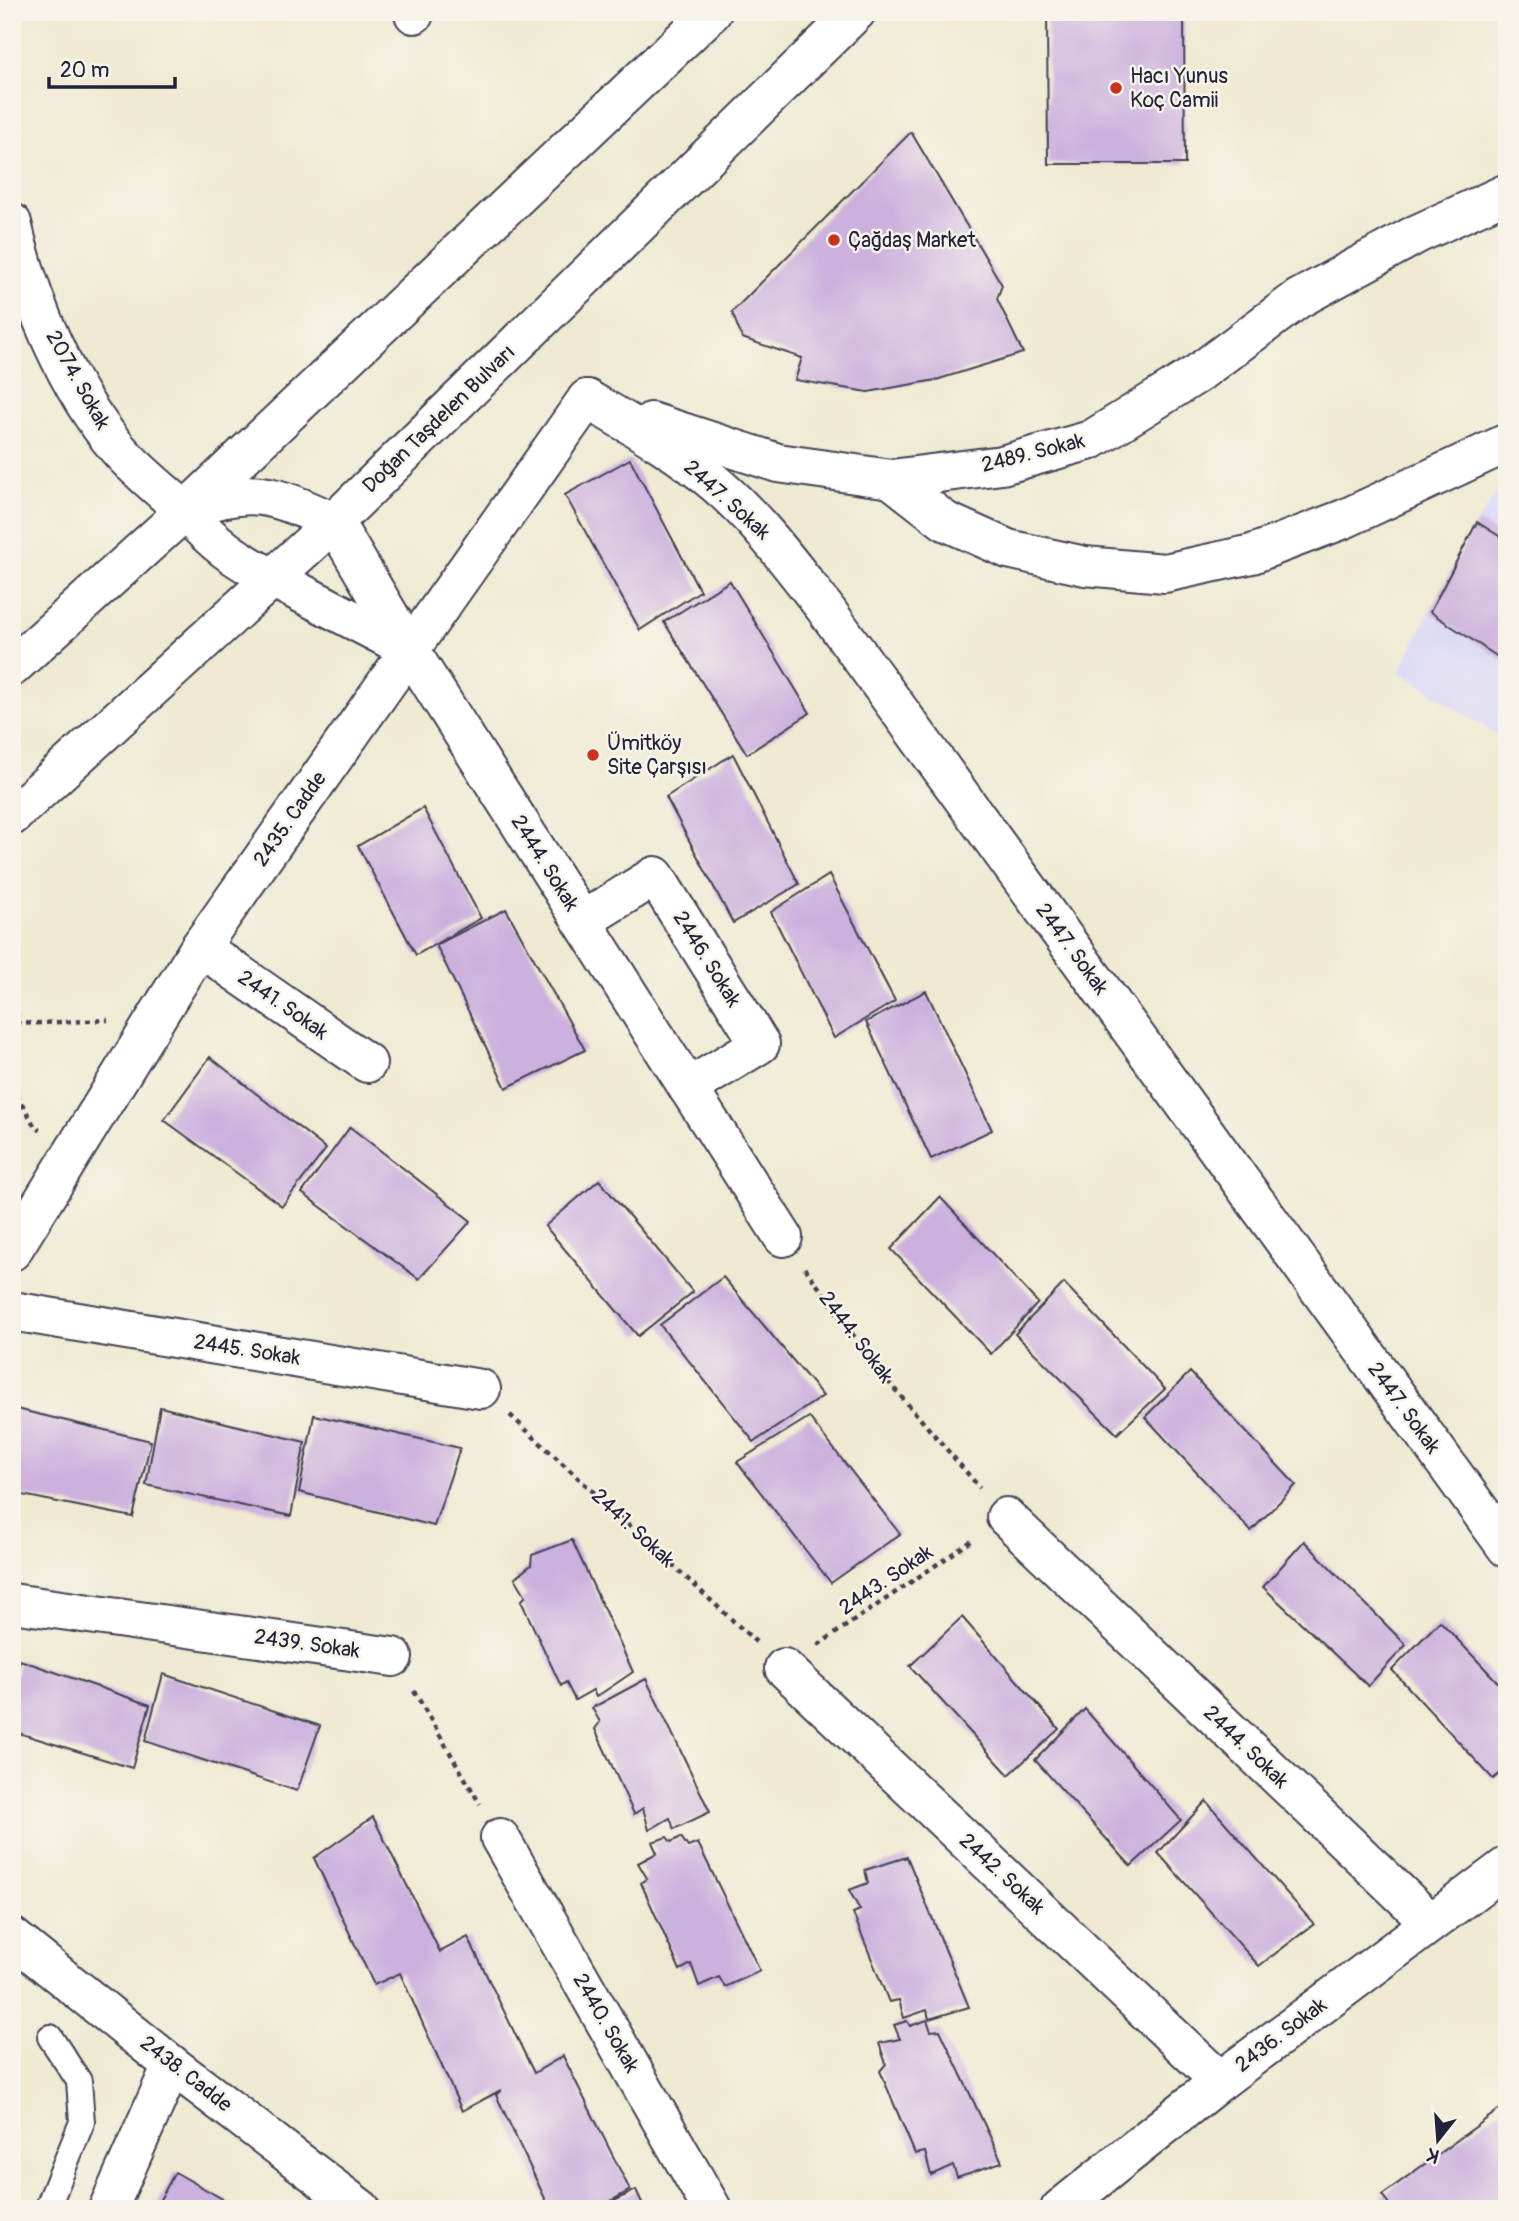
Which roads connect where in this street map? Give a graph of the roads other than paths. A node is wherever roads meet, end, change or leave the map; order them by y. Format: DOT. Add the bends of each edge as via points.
graph roads {
  1 [pos="712,12"];
  2 [pos="856,12"];
  3 [pos="1507,193"];
  4 [pos="12,223"];
  5 [pos="586,399"];
  6 [pos="1507,443"];
  7 [pos="891,479"];
  8 [pos="185,511"];
  9 [pos="334,522"];
  10 [pos="274,579"];
  11 [pos="409,649"];
  12 [pos="12,667"];
  13 [pos="12,816"];
  14 [pos="582,921"];
  15 [pos="200,947"];
  16 [pos="367,1063"];
  17 [pos="688,1088"];
  18 [pos="783,1237"];
  19 [pos="12,1251"];
  20 [pos="12,1311"];
  21 [pos="481,1389"];
  22 [pos="1006,1517"];
  23 [pos="1507,1548"];
  24 [pos="12,1602"];
  25 [pos="393,1657"];
  26 [pos="783,1668"];
  27 [pos="500,1838"];
  28 [pos="1507,1866"];
  29 [pos="1430,1922"];
  30 [pos="12,1937"];
  31 [pos="50,2037"];
  32 [pos="172,2065"];
  33 [pos="1220,2081"];
  34 [pos="47,2209"];
  35 [pos="108,2209"];
  36 [pos="362,2209"];
  37 [pos="712,2209"];
  38 [pos="1060,2209"];
  1 -- 8 [label="street"];
  2 -- 9 [label="street, Doğan Taşdelen Bulvarı"];
  3 -- 7 [label="street, 2489. Sokak" via="1417,234 1298,299 1197,374 1091,440 1002,465"];
  4 -- 8 [label="street, 2074. Sokak" via="53,342 87,404 119,449"];
  5 -- 7 [label="street, 2489. Sokak" via="778,463"];
  5 -- 11 [label="street, 2435. Cadde"];
  5 -- 23 [label="street, 2447. Sokak" via="659,441 718,485 775,543"];
  6 -- 7 [label="street" via="1321,528 1252,554 1165,573 1085,566 1008,550 944,521"];
  8 -- 9 [label="street" via="220,497 251,494 281,499"];
  8 -- 10 [label="street, 2074. Sokak" via="221,548"];
  8 -- 12 [label="street"];
  9 -- 10 [label="street, Doğan Taşdelen Bulvarı"];
  9 -- 11 [label="street, 2444. Sokak"];
  10 -- 11 [label="street"];
  10 -- 13 [label="street, Doğan Taşdelen Bulvarı"];
  11 -- 14 [label="street, 2444. Sokak"];
  11 -- 15 [label="street, 2435. Cadde"];
  14 -- 17 [label="street, 2444. Sokak"];
  14 -- 17 [label="street, 2446. Sokak" via="655,876 760,1044"];
  15 -- 16 [label="street, 2441. Sokak"];
  15 -- 19 [label="street, 2435. Cadde"];
  17 -- 18 [label="street, 2444. Sokak"];
  20 -- 21 [label="street, 2445. Sokak"];
  22 -- 29 [label="street, 2444. Sokak"];
  24 -- 25 [label="street, 2439. Sokak"];
  26 -- 33 [label="street, 2442. Sokak"];
  27 -- 37 [label="street, 2440. Sokak"];
  28 -- 29 [label="street, 2436. Sokak"];
  29 -- 33 [label="street, 2436. Sokak"];
  30 -- 32 [label="street, 2438. Cadde"];
  31 -- 34 [label="lane" via="79,2081 82,2122"];
  32 -- 35 [label="street"];
  32 -- 36 [label="street, 2438. Cadde"];
  33 -- 38 [label="street, 2436. Sokak"];
}
